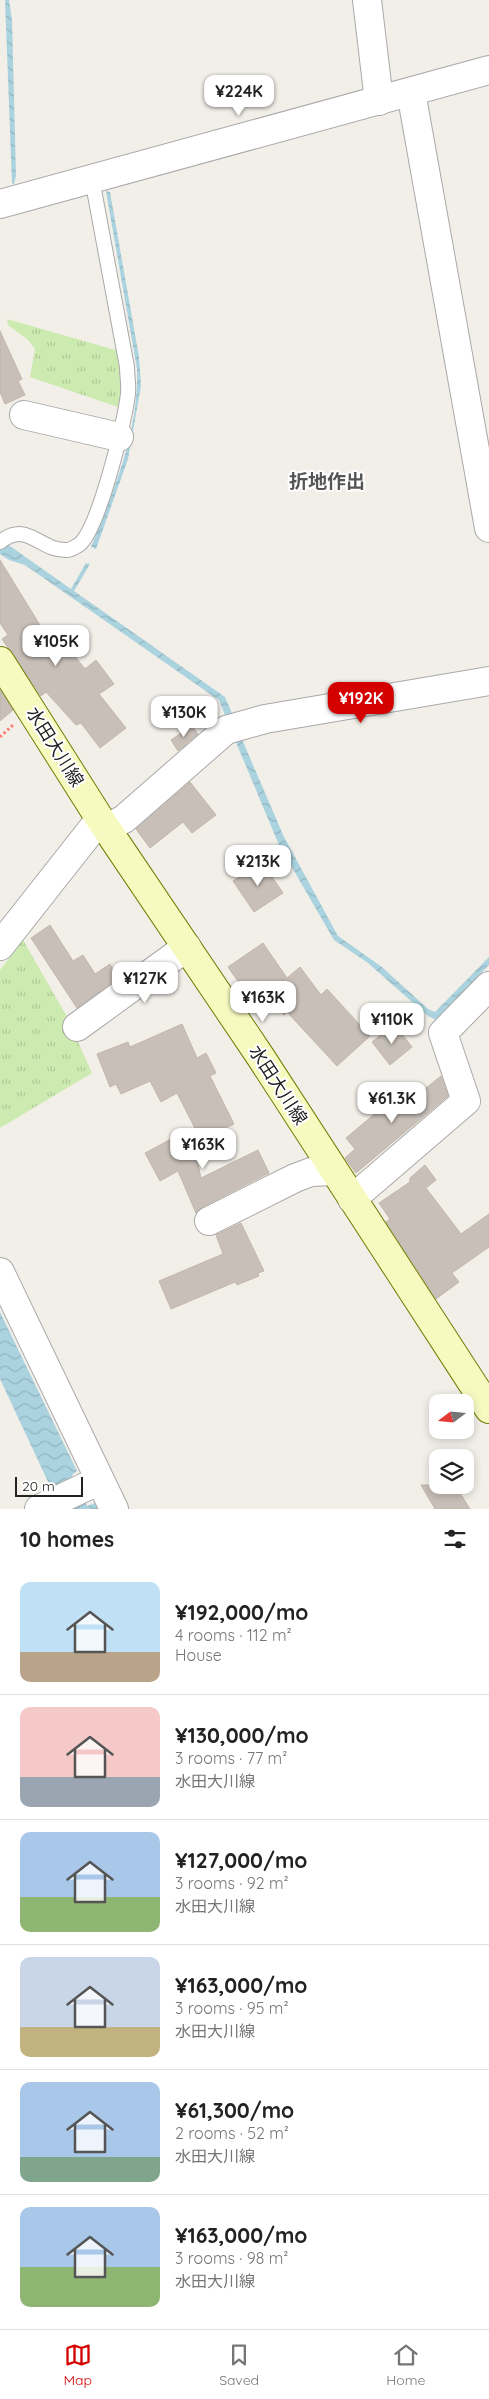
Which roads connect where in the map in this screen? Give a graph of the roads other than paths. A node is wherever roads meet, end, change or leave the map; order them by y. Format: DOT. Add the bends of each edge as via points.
graph roads {
  1 [pos="367,0"];
  2 [pos="489,70"];
  3 [pos="411,92"];
  4 [pos="379,101"];
  5 [pos="92,179"];
  6 [pos="0,204"];
  7 [pos="24,415"];
  8 [pos="119,437"];
  9 [pos="489,528"];
  10 [pos="0,542"];
  11 [pos="0,661"];
  12 [pos="489,681"];
  13 [pos="104,823"];
  14 [pos="0,946"];
  15 [pos="187,947"];
  16 [pos="489,986"];
  17 [pos="78,1027"];
  18 [pos="334,1171"];
  19 [pos="352,1199"];
  20 [pos="209,1221"];
  21 [pos="0,1272"];
  22 [pos="489,1409"];
  23 [pos="95,1482"];
  24 [pos="45,1506"];
  25 [pos="114,1509"];
  1 -- 4 [label="street"];
  2 -- 3 [label="street"];
  3 -- 4 [label="street"];
  3 -- 9 [label="street"];
  4 -- 5 [label="street"];
  5 -- 6 [label="street"];
  5 -- 8 [label="lane" via="127,367 128,393"];
  7 -- 8 [label="street"];
  8 -- 10 [label="lane" via="93,521 80,544 68,550 20,532 8,535"];
  11 -- 13 [label="main road, 水田大川線"];
  12 -- 13 [label="street" via="265,719 226,730 124,819"];
  13 -- 14 [label="street"];
  13 -- 15 [label="main road, 水田大川線"];
  15 -- 17 [label="street"];
  15 -- 18 [label="main road, 水田大川線"];
  16 -- 19 [label="street" via="443,1033 466,1101"];
  18 -- 19 [label="main road, 水田大川線"];
  18 -- 20 [label="street" via="311,1172 295,1178"];
  19 -- 22 [label="main road, 水田大川線"];
  21 -- 23 [label="street"];
  23 -- 24 [label="street"];
  23 -- 25 [label="street"];
}
